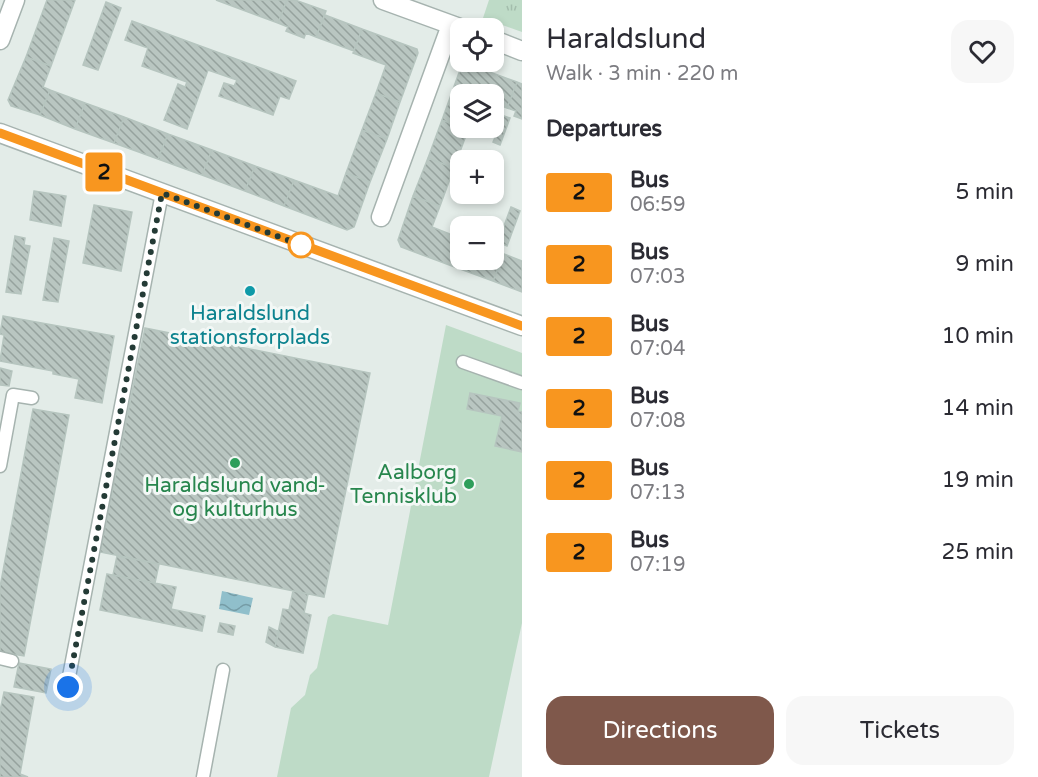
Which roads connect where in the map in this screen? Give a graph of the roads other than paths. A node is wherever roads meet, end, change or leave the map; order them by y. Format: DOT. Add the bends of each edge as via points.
graph roads {
  1 [pos="15,0"];
  2 [pos="383,0"];
  3 [pos="450,25"];
  4 [pos="0,40"];
  5 [pos="450,42"];
  6 [pos="504,44"];
  7 [pos="522,51"];
  8 [pos="0,133"];
  9 [pos="162,193"];
  10 [pos="381,217"];
  11 [pos="522,326"];
  12 [pos="463,362"];
  13 [pos="522,383"];
  14 [pos="32,398"];
  15 [pos="0,466"];
  16 [pos="223,670"];
  17 [pos="68,687"];
  18 [pos="203,777"];
  1 -- 4 [label="street"];
  2 -- 3 [label="street"];
  5 -- 10 [label="street"];
  6 -- 7 [label="street"];
  8 -- 9 [label="street"];
  9 -- 11 [label="street"];
  9 -- 17 [label="lane"];
  12 -- 13 [label="lane"];
  14 -- 15 [label="lane" via="13,395"];
  16 -- 18 [label="lane"];
}
